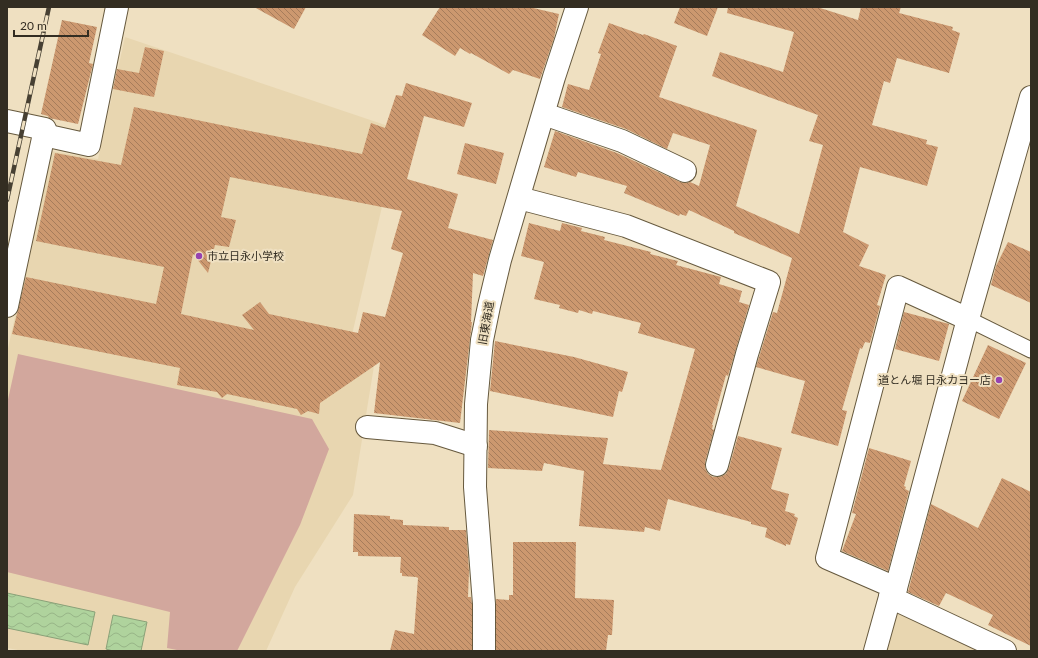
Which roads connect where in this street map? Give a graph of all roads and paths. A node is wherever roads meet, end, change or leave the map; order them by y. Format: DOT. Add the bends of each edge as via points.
graph roads {
  1 [pos="117,7"];
  2 [pos="577,7"];
  3 [pos="1031,97"];
  4 [pos="544,114"];
  5 [pos="7,120"];
  6 [pos="44,135"];
  7 [pos="685,171"];
  8 [pos="519,198"];
  9 [pos="7,306"];
  10 [pos="968,319"];
  11 [pos="1031,350"];
  12 [pos="367,427"];
  13 [pos="476,446"];
  14 [pos="717,465"];
  15 [pos="893,592"];
  16 [pos="484,651"];
  17 [pos="875,651"];
  18 [pos="1005,651"];
  1 -- 6 [label="street" via="89,145"];
  2 -- 4 [label="street, 旧東海道"];
  3 -- 10 [label="street"];
  4 -- 7 [label="street" via="622,141"];
  4 -- 8 [label="street, 旧東海道"];
  5 -- 6 [label="street" via="45,129"];
  6 -- 9 [label="street"];
  8 -- 13 [label="street, 旧東海道" via="488,306 482,340 476,404"];
  8 -- 14 [label="street" via="626,226 769,282"];
  10 -- 11 [label="lane"];
  10 -- 15 [label="street"];
  10 -- 15 [label="street" via="898,287 827,558"];
  12 -- 13 [label="street" via="435,433"];
  13 -- 16 [label="street, 旧東海道" via="475,487 484,604"];
  15 -- 17 [label="street"];
  15 -- 18 [label="street"];
}
